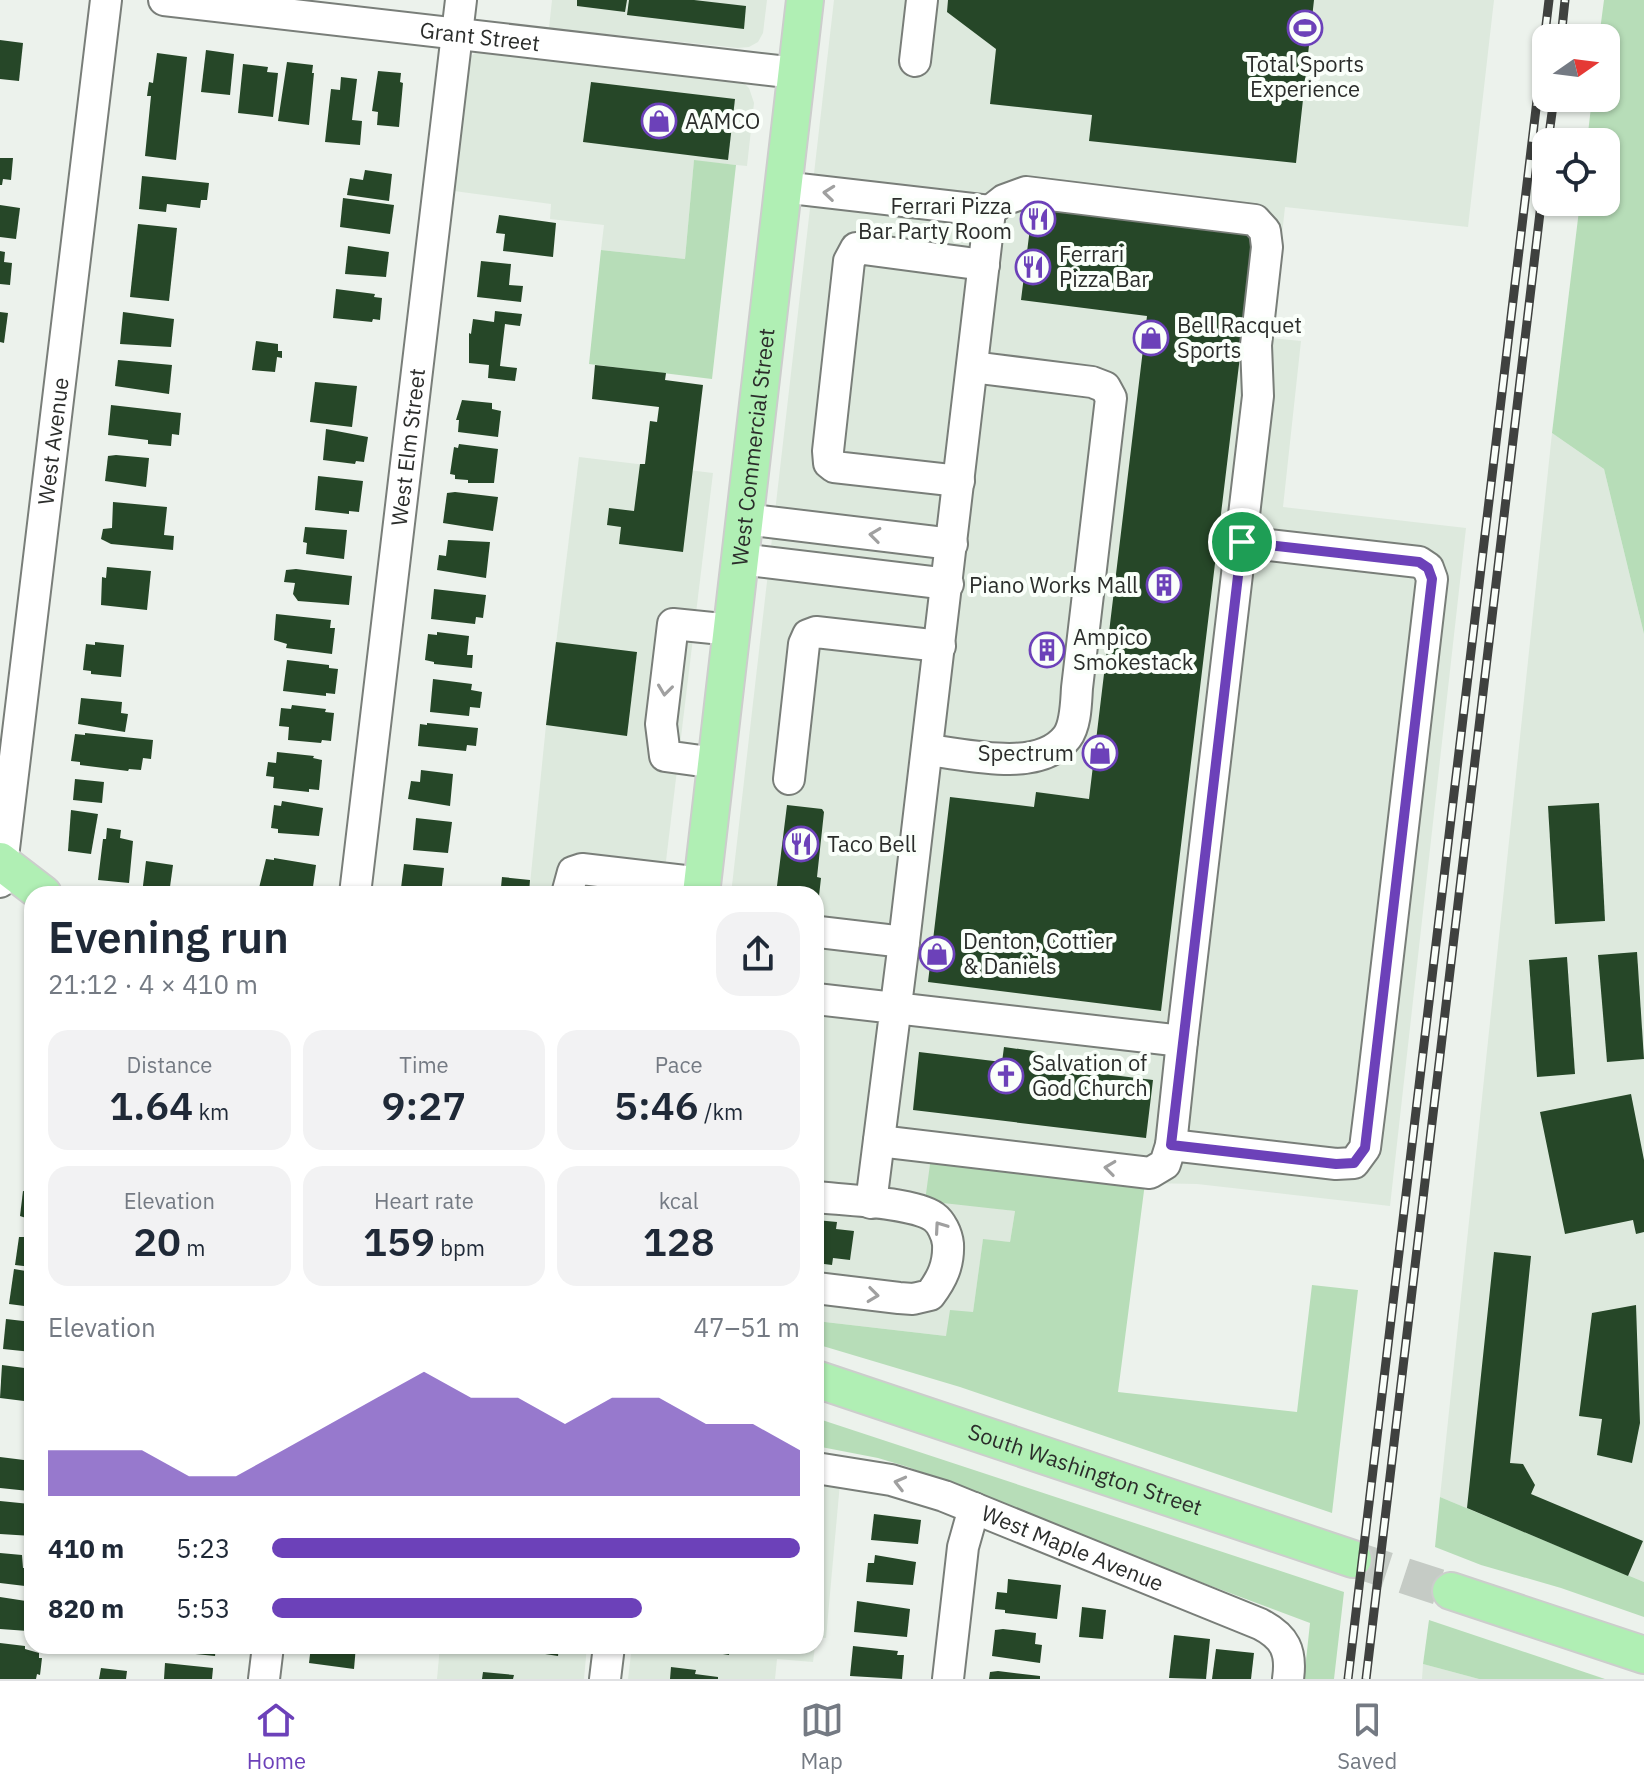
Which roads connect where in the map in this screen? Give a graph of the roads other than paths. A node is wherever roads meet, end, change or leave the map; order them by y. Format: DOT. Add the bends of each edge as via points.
graph roads {
  1 [pos="106,0"];
  2 [pos="164,0"];
  3 [pos="461,0"];
  4 [pos="805,0"];
  5 [pos="922,0"];
  6 [pos="457,33"];
  7 [pos="915,61"];
  8 [pos="796,73"];
  9 [pos="782,187"];
  10 [pos="990,211"];
  11 [pos="984,265"];
  12 [pos="972,367"];
  13 [pos="959,481"];
  14 [pos="745,519"];
  15 [pos="1242,542"];
  16 [pos="952,544"];
  17 [pos="740,559"];
  18 [pos="948,584"];
  19 [pos="732,630"];
  20 [pos="940,646"];
  21 [pos="927,750"];
  22 [pos="716,763"];
  23 [pos="789,779"];
  24 [pos="1,868"];
  25 [pos="30,886"];
  26 [pos="356,886"];
  27 [pos="569,886"];
  28 [pos="689,886"];
  29 [pos="702,886"];
  30 [pos="824,933"];
  31 [pos="904,942"];
  32 [pos="824,1000"];
  33 [pos="896,1007"];
  34 [pos="1182,1041"];
  35 [pos="879,1141"];
  36 [pos="1171,1145"];
  37 [pos="824,1198"];
  38 [pos="871,1203"];
  39 [pos="824,1289"];
  40 [pos="824,1382"];
  41 [pos="824,1469"];
  42 [pos="974,1508"];
  43 [pos="1353,1559"];
  44 [pos="1451,1591"];
  45 [pos="267,1654"];
  46 [pos="608,1654"];
  47 [pos="1644,1655"];
  48 [pos="264,1679"];
  49 [pos="605,1679"];
  50 [pos="948,1679"];
  51 [pos="1288,1679"];
  1 -- 24 [label="street, West Avenue"];
  2 -- 6 [label="street, Grant Street"];
  3 -- 6 [label="street, West Elm Street"];
  4 -- 8 [label="main road, West Commercial Street"];
  5 -- 7 [label="street"];
  6 -- 8 [label="street, Grant Street"];
  6 -- 26 [label="street, West Elm Street"];
  8 -- 9 [label="main road, West Commercial Street"];
  10 -- 9 [label="street, one-way"];
  9 -- 14 [label="main road, West Commercial Street"];
  10 -- 11 [label="street"];
  10 -- 15 [label="street" via="1026,192 1255,220 1265,231 1256,345 1258,396"];
  11 -- 12 [label="street"];
  11 -- 13 [label="street" via="856,248 849,261 842,321 829,463"];
  12 -- 13 [label="street"];
  12 -- 21 [label="street" via="1092,382 1105,387 1111,398 1067,737 1043,755 1022,760"];
  13 -- 16 [label="street"];
  16 -- 14 [label="street, one-way"];
  14 -- 17 [label="main road, West Commercial Street"];
  15 -- 34 [label="street"];
  15 -- 36 [label="street" via="1419,562 1432,579 1372,1092 1365,1148 1354,1163"];
  16 -- 18 [label="street"];
  17 -- 18 [label="street"];
  17 -- 19 [label="main road, West Commercial Street"];
  18 -- 20 [label="street"];
  19 -- 22 [label="main road, West Commercial Street"];
  19 -- 22 [label="street, one-way" via="673,624 661,724 665,756"];
  20 -- 21 [label="street"];
  20 -- 23 [label="street" via="808,635"];
  21 -- 31 [label="street"];
  22 -- 29 [label="main road, West Commercial Street"];
  24 -- 25 [label="main road"];
  27 -- 28 [label="street" via="573,872 582,869"];
  30 -- 31 [label="street"];
  31 -- 33 [label="street"];
  32 -- 33 [label="street"];
  33 -- 34 [label="street"];
  33 -- 35 [label="street"];
  34 -- 36 [label="street"];
  36 -- 35 [label="street, one-way" via="1165,1164 1150,1173"];
  35 -- 38 [label="street"];
  37 -- 38 [label="street"];
  39 -- 38 [label="street, one-way" via="913,1299 930,1295 941,1280 949,1259 947,1235 935,1217"];
  40 -- 43 [label="main road, South Washington Street"];
  42 -- 41 [label="street, West Maple Avenue, one-way" via="891,1480"];
  42 -- 50 [label="street" via="963,1547"];
  42 -- 51 [label="street, West Maple Avenue" via="1277,1633 1286,1648"];
  44 -- 47 [label="main road"];
  45 -- 48 [label="street"];
  46 -- 49 [label="street"];
}
